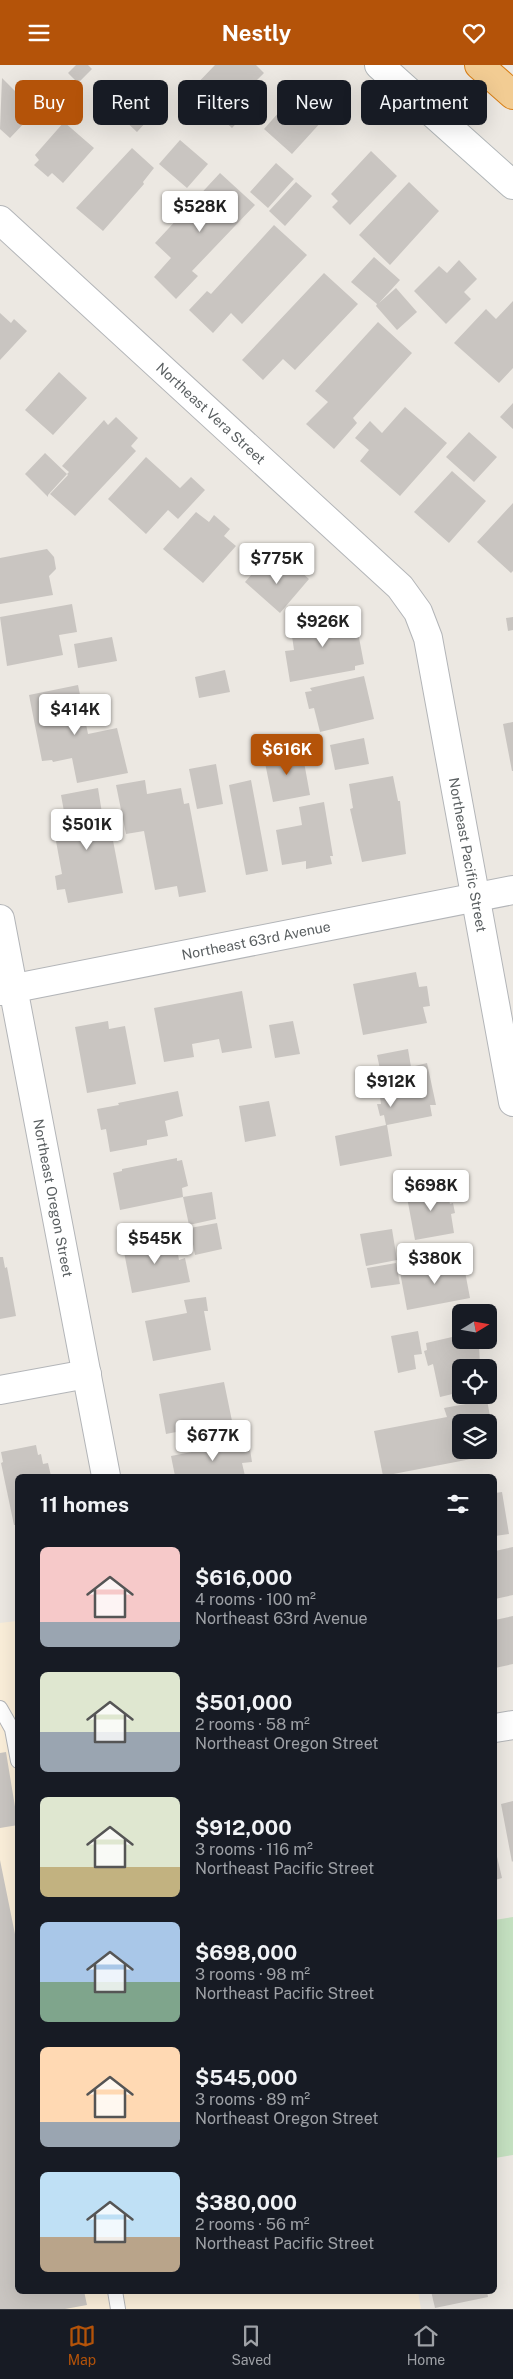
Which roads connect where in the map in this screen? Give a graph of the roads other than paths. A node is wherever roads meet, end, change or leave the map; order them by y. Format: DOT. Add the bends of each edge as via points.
graph roads {
  1 [pos="379,65"];
  2 [pos="479,65"];
  3 [pos="513,95"];
  4 [pos="513,185"];
  5 [pos="0,220"];
  6 [pos="418,612"];
  7 [pos="513,890"];
  8 [pos="476,897"];
  9 [pos="0,919"];
  10 [pos="7,990"];
  11 [pos="513,1102"];
  12 [pos="87,1374"];
  13 [pos="0,1390"];
  14 [pos="106,1474"];
  15 [pos="0,1708"];
  16 [pos="513,1725"];
  17 [pos="497,1728"];
  18 [pos="15,1745"];
  19 [pos="116,2294"];
  20 [pos="118,2309"];
  1 -- 4 [label="street"];
  2 -- 3 [label="highway"];
  5 -- 6 [label="street, Northeast Vera Street" via="400,587"];
  6 -- 8 [label="street, Northeast Pacific Street" via="428,638"];
  7 -- 8 [label="street, Northeast 63rd Avenue"];
  8 -- 10 [label="street, Northeast 63rd Avenue"];
  8 -- 11 [label="street, Northeast Pacific Street"];
  9 -- 10 [label="street, Northeast Oregon Street"];
  10 -- 12 [label="street, Northeast Oregon Street"];
  12 -- 13 [label="street"];
  12 -- 14 [label="street, Northeast Oregon Street"];
  15 -- 18 [label="lane" via="12,1729"];
  16 -- 17 [label="street"];
  19 -- 20 [label="lane"];
}
